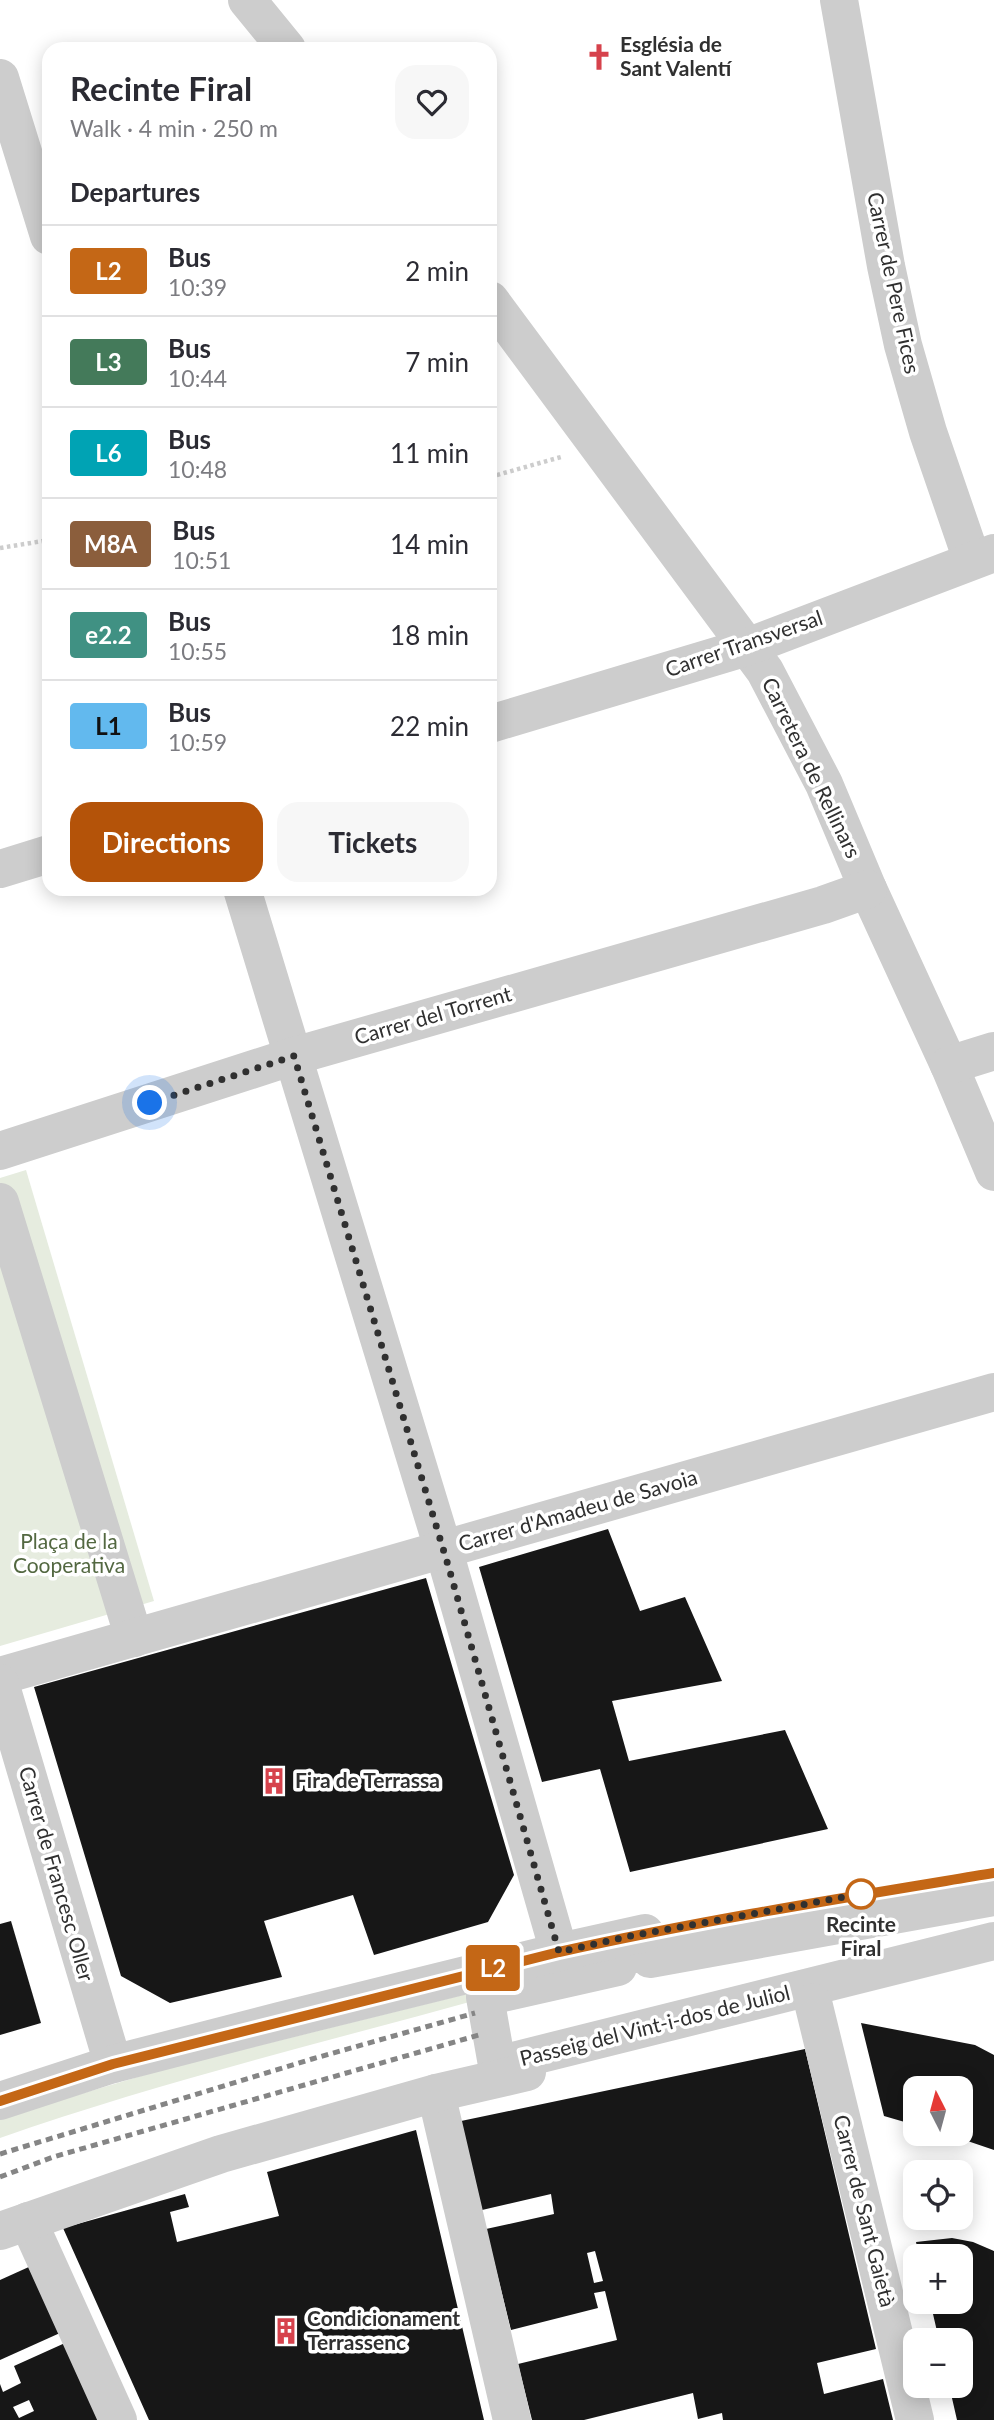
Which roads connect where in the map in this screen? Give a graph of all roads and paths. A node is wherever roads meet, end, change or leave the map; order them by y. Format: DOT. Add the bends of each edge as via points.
graph roads {
  1 [pos="247,0"];
  2 [pos="839,0"];
  3 [pos="281,42"];
  4 [pos="0,78"];
  5 [pos="42,213"];
  6 [pos="497,309"];
  7 [pos="572,454"];
  8 [pos="497,475"];
  9 [pos="42,541"];
  10 [pos="0,548"];
  11 [pos="983,556"];
  12 [pos="747,647"];
  13 [pos="497,722"];
  14 [pos="42,856"];
  15 [pos="0,869"];
  16 [pos="868,889"];
  17 [pos="245,896"];
  18 [pos="994,1051"];
  19 [pos="294,1056"];
  20 [pos="949,1065"];
  21 [pos="0,1151"];
  22 [pos="994,1172"];
  23 [pos="0,1202"];
  24 [pos="994,1392"];
  25 [pos="443,1549"];
  26 [pos="134,1638"];
  27 [pos="0,1676"];
  28 [pos="0,1683"];
  29 [pos="994,1873"];
  30 [pos="994,1896"];
  31 [pos="994,1941"];
  32 [pos="559,1952"];
  33 [pos="994,1955"];
  34 [pos="813,2002"];
  35 [pos="113,2064"];
  36 [pos="436,2093"];
  37 [pos="0,2101"];
  38 [pos="14,2226"];
  39 [pos="118,2420"];
  40 [pos="512,2420"];
  41 [pos="915,2420"];
  1 -- 3 [label="street"];
  2 -- 11 [label="street, Carrer de Pere Fices" via="903,345 928,432"];
  4 -- 5 [label="street"];
  6 -- 12 [label="street, Carretera de Rellinars"];
  7 -- 8 [label="path"];
  9 -- 10 [label="path"];
  11 -- 12 [label="street, Carrer Transversal"];
  12 -- 13 [label="street, Carrer Transversal"];
  12 -- 16 [label="street, Carretera de Rellinars" via="765,671 824,785"];
  14 -- 15 [label="street"];
  16 -- 19 [label="street, Carrer del Torrent"];
  16 -- 20 [label="street, Carretera de Rellinars"];
  17 -- 19 [label="street"];
  18 -- 20 [label="street"];
  19 -- 21 [label="street, Carrer del Torrent"];
  19 -- 25 [label="street"];
  20 -- 22 [label="street, Carretera de Rellinars"];
  23 -- 26 [label="street"];
  24 -- 25 [label="street, Carrer d'Amadeu de Savoia"];
  25 -- 26 [label="street, Carrer d'Amadeu de Savoia"];
  25 -- 32 [label="street"];
  26 -- 27 [label="street, Carrer d'Amadeu de Savoia"];
  28 -- 35 [label="street, Carrer de Francesc Oller"];
  29 -- 32 [label="street"];
  30 -- 31 [label="street, Passeig del Vint-i-dos de Juliol" via="650,1959 649,1952 616,1957 618,1967 485,1997 497,2065"];
  32 -- 35 [label="street"];
  33 -- 34 [label="street, Passeig del Vint-i-dos de Juliol"];
  34 -- 36 [label="street, Passeig del Vint-i-dos de Juliol"];
  34 -- 41 [label="street, Carrer de Sant Gaietà"];
  35 -- 37 [label="street"];
  36 -- 38 [label="street, Passeig del Vint-i-dos de Juliol" via="221,2154"];
  36 -- 40 [label="street"];
  38 -- 39 [label="street"];
}
